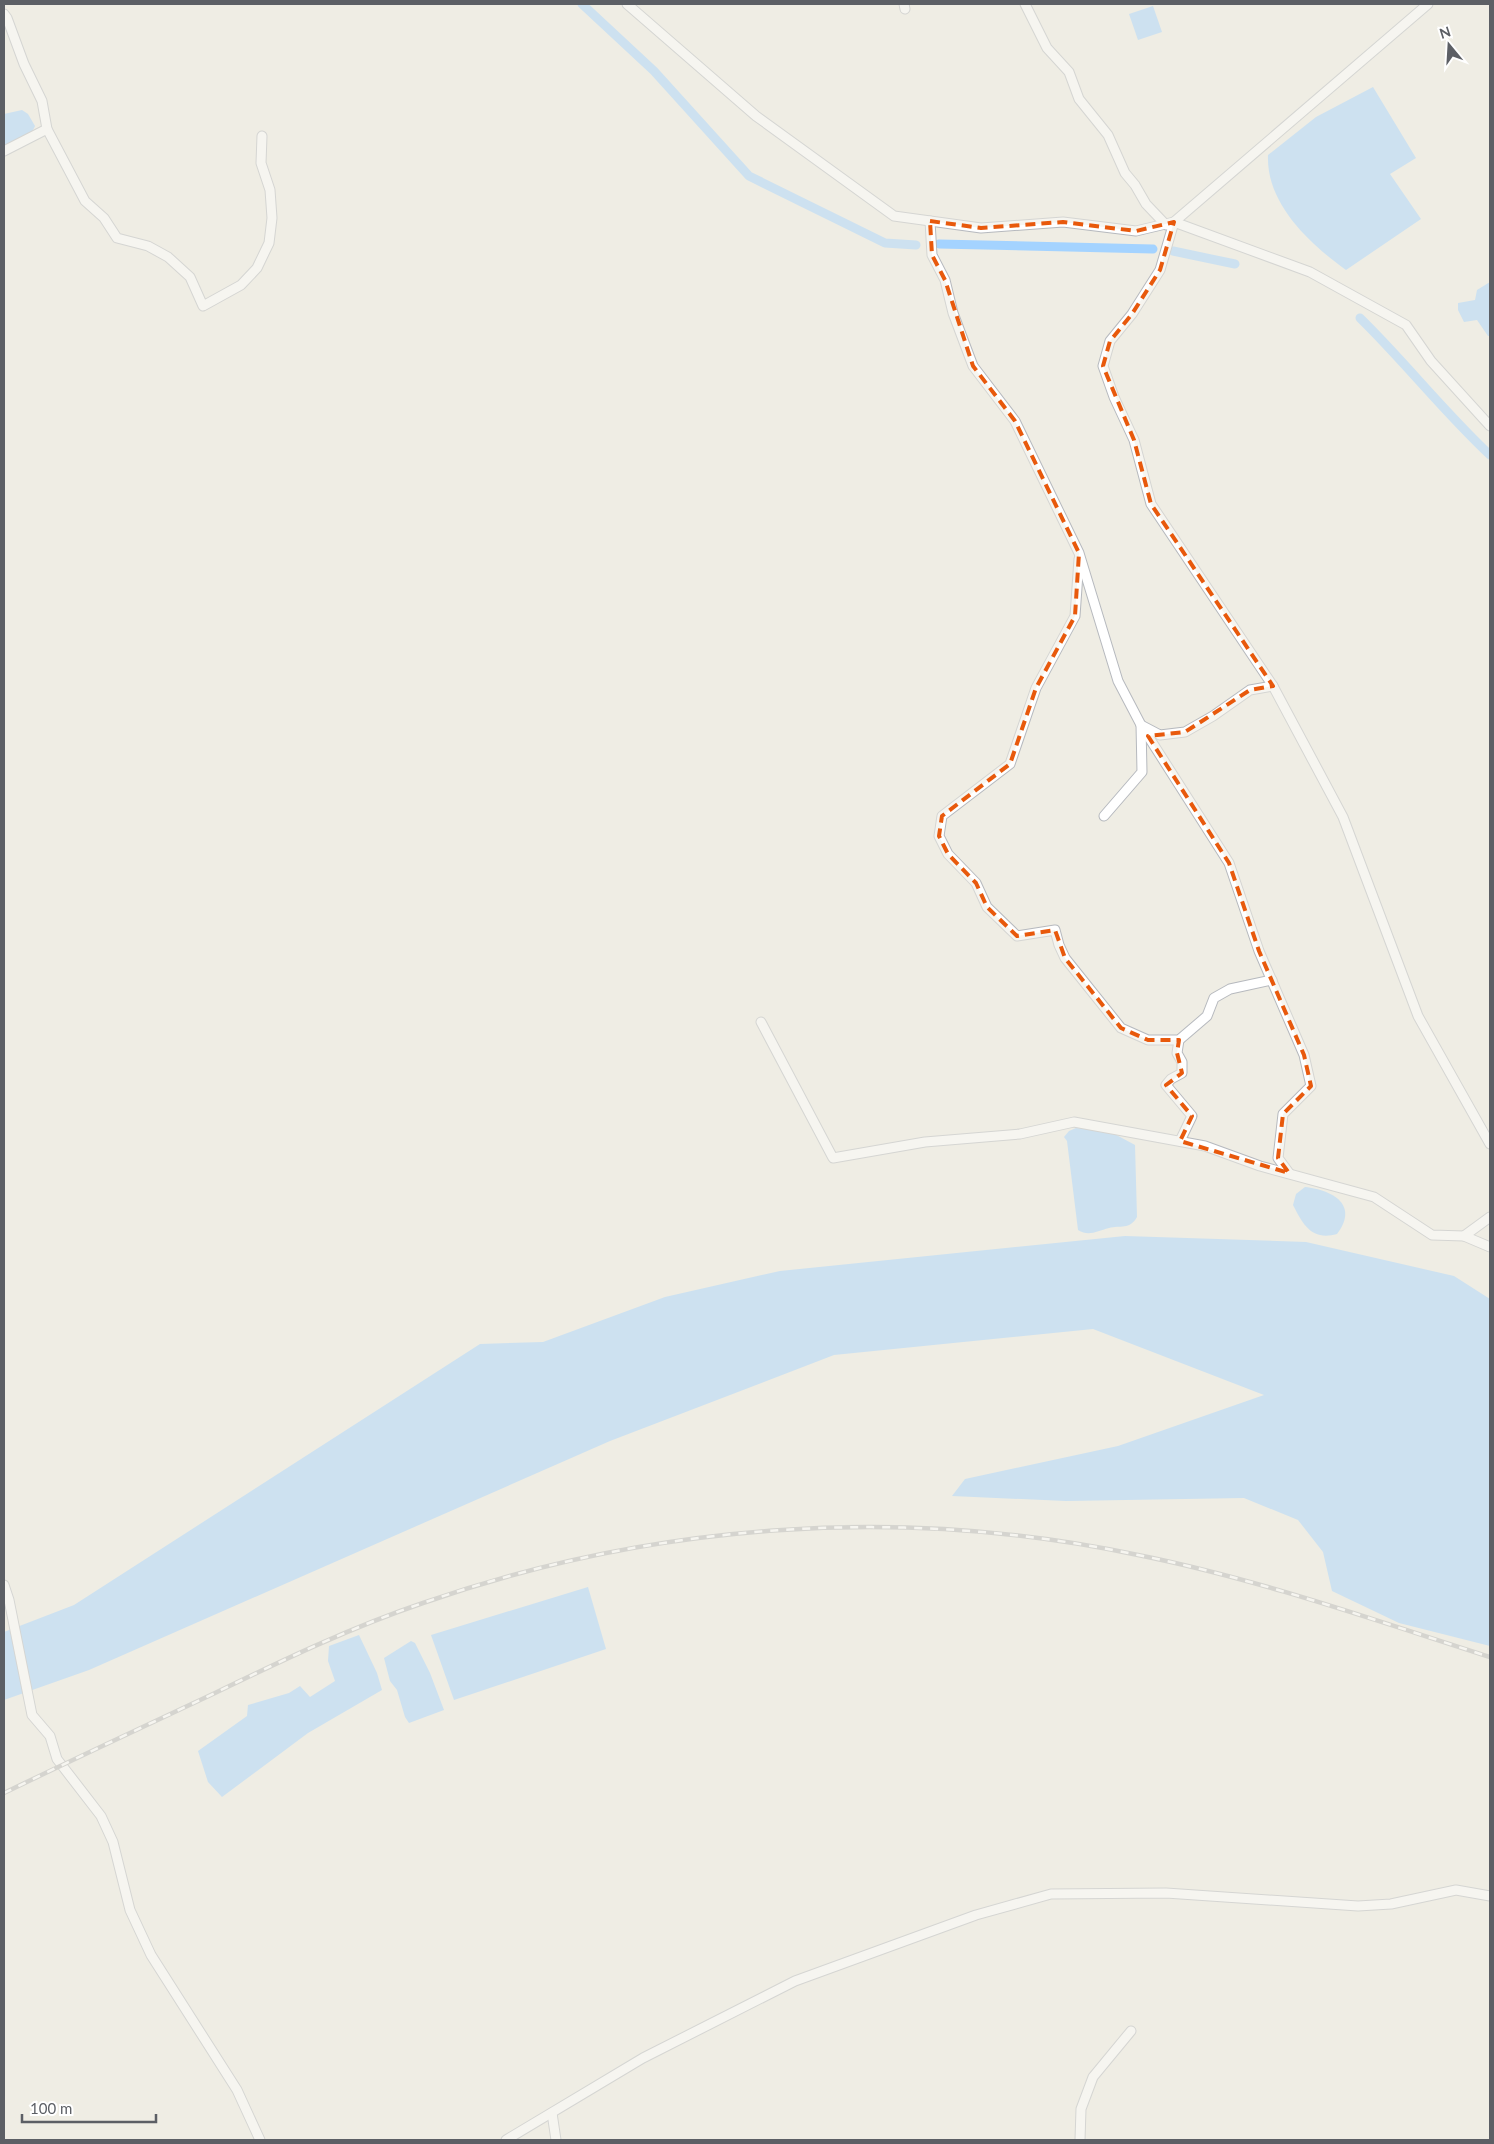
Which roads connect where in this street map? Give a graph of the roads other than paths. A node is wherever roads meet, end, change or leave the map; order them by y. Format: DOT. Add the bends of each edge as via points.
graph roads {
  1 [pos="627,4"];
  2 [pos="1428,4"];
  3 [pos="1028,6"];
  4 [pos="4,14"];
  5 [pos="47,129"];
  6 [pos="262,136"];
  7 [pos="4,151"];
  8 [pos="930,221"];
  9 [pos="1170,223"];
  10 [pos="1490,426"];
  11 [pos="1079,553"];
  12 [pos="1273,686"];
  13 [pos="1140,725"];
  14 [pos="1104,816"];
  15 [pos="1272,980"];
  16 [pos="762,1022"];
  17 [pos="1179,1040"];
  18 [pos="1180,1141"];
  19 [pos="1490,1144"];
  20 [pos="1289,1173"];
  21 [pos="1490,1217"];
  22 [pos="1464,1236"];
  23 [pos="1490,1247"];
  24 [pos="4,1585"];
  25 [pos="1490,1896"];
  26 [pos="1131,2031"];
  27 [pos="552,2113"];
  28 [pos="260,2140"];
  29 [pos="506,2140"];
  30 [pos="556,2140"];
  31 [pos="1080,2140"];
  1 -- 8 [label="street" via="756,116 894,216"];
  2 -- 9 [label="street"];
  3 -- 9 [label="street" via="1048,48 1069,72 1079,99 1108,135 1125,173 1146,204"];
  4 -- 5 [label="street" via="42,101"];
  5 -- 6 [label="street" via="85,201 104,218 117,238 148,246 168,257 190,277 203,306 241,285 257,268 269,243 272,218 270,190 261,163"];
  5 -- 7 [label="street"];
  8 -- 9 [label="street" via="981,228 1063,222 1136,231"];
  8 -- 11 [label="street" via="932,255 945,280 953,313 973,366 1015,421"];
  9 -- 10 [label="street" via="1310,272 1406,325 1431,361"];
  9 -- 12 [label="street" via="1160,270 1110,341 1103,366 1134,440 1151,504"];
  11 -- 13 [label="street" via="1118,681"];
  11 -- 17 [label="street" via="1074,616 1036,688 1010,764 942,816 939,836 948,854 976,883 988,907 1017,936 1056,930 1065,958 1121,1028 1148,1040"];
  12 -- 13 [label="street" via="1250,690 1185,732 1160,735"];
  12 -- 19 [label="street" via="1344,817 1418,1016"];
  13 -- 14 [label="street" via="1142,772"];
  13 -- 15 [label="street" via="1229,862"];
  15 -- 17 [label="street" via="1230,988 1214,998 1208,1016"];
  15 -- 20 [label="street" via="1304,1055 1311,1086 1283,1114 1278,1158"];
  16 -- 18 [label="street" via="833,1158 925,1142 1020,1134 1074,1122"];
  17 -- 18 [label="street" via="1177,1053 1182,1062 1182,1073 1166,1085 1192,1116"];
  18 -- 20 [label="street"];
  20 -- 22 [label="street" via="1374,1198 1432,1235"];
  21 -- 22 [label="street"];
  22 -- 23 [label="street"];
  24 -- 28 [label="street" via="32,1715 50,1736 57,1759 101,1816 113,1842 130,1910 151,1955 237,2090"];
  25 -- 27 [label="street" via="1456,1890 1391,1904 1358,1906 1166,1893 1050,1894 976,1915 794,1980 643,2058"];
  26 -- 31 [label="street" via="1093,2077 1081,2110"];
  27 -- 29 [label="street"];
  27 -- 30 [label="street"];
}
